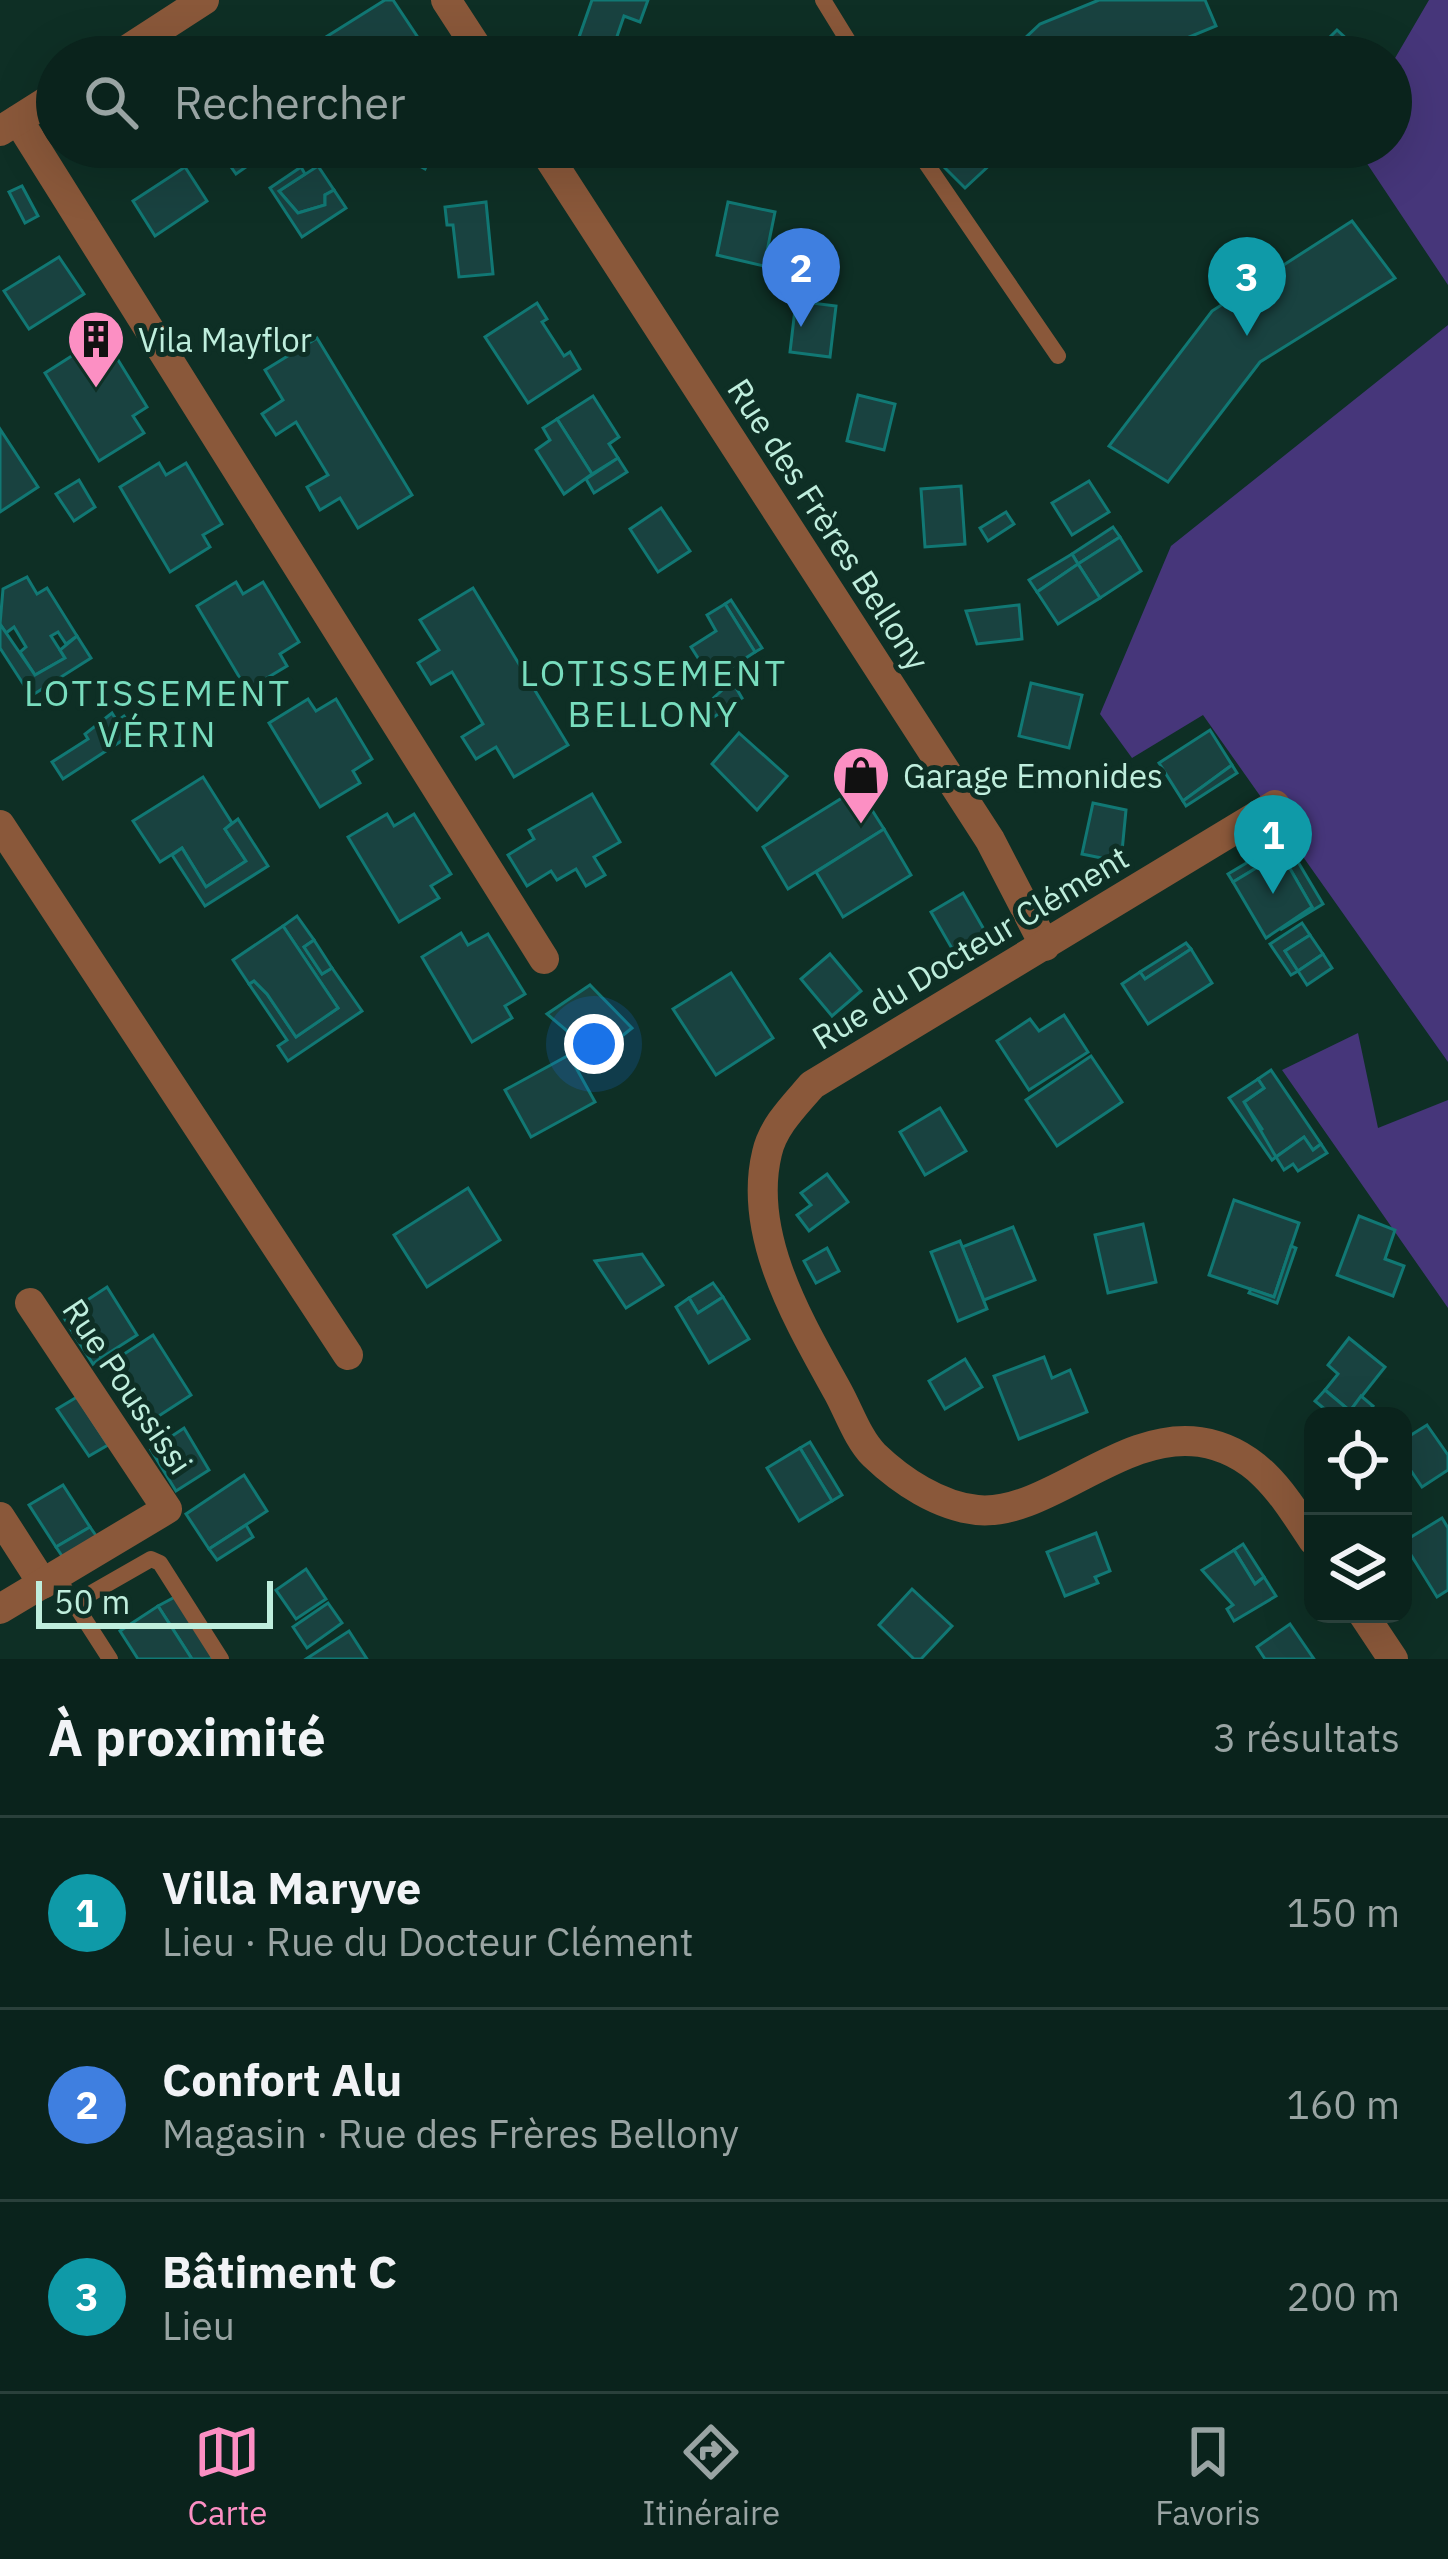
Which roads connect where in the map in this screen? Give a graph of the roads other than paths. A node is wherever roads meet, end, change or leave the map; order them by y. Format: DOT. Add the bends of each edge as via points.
graph roads {
  1 [pos="204,0"];
  2 [pos="446,0"];
  3 [pos="823,0"];
  4 [pos="148,36"];
  5 [pos="469,36"];
  6 [pos="845,36"];
  7 [pos="36,108"];
  8 [pos="9,125"];
  9 [pos="36,167"];
  10 [pos="37,168"];
  11 [pos="556,168"];
  12 [pos="929,168"];
  13 [pos="1058,356"];
  14 [pos="1275,805"];
  15 [pos="0,825"];
  16 [pos="1045,946"];
  17 [pos="544,959"];
  18 [pos="30,1303"];
  19 [pos="348,1355"];
  20 [pos="0,1516"];
  21 [pos="1304,1528"];
  22 [pos="50,1580"];
  23 [pos="74,1604"];
  24 [pos="0,1609"];
  25 [pos="1369,1623"];
  26 [pos="110,1659"];
  27 [pos="221,1659"];
  28 [pos="1393,1659"];
  1 -- 4 [label="street"];
  2 -- 5 [label="street"];
  3 -- 6 [label="lane"];
  7 -- 8 [label="street"];
  8 -- 9 [label="street"];
  10 -- 17 [label="street"];
  11 -- 16 [label="street, Rue des Frères Bellony" via="990,840"];
  12 -- 13 [label="lane"];
  14 -- 16 [label="street, Rue du Docteur Clément"];
  15 -- 19 [label="street"];
  16 -- 21 [label="street, Rue du Docteur Clément" via="812,1085 784,1118 767,1152 765,1196 790,1304 870,1451 942,1500 978,1510 1012,1506 1133,1451 1200,1442 1261,1469"];
  18 -- 22 [label="street, Rue Poussissi" via="167,1509"];
  20 -- 22 [label="street"];
  22 -- 23 [label="lane"];
  22 -- 24 [label="street"];
  23 -- 26 [label="lane"];
  23 -- 27 [label="lane" via="141,1562 160,1563"];
  25 -- 28 [label="street"];
}
